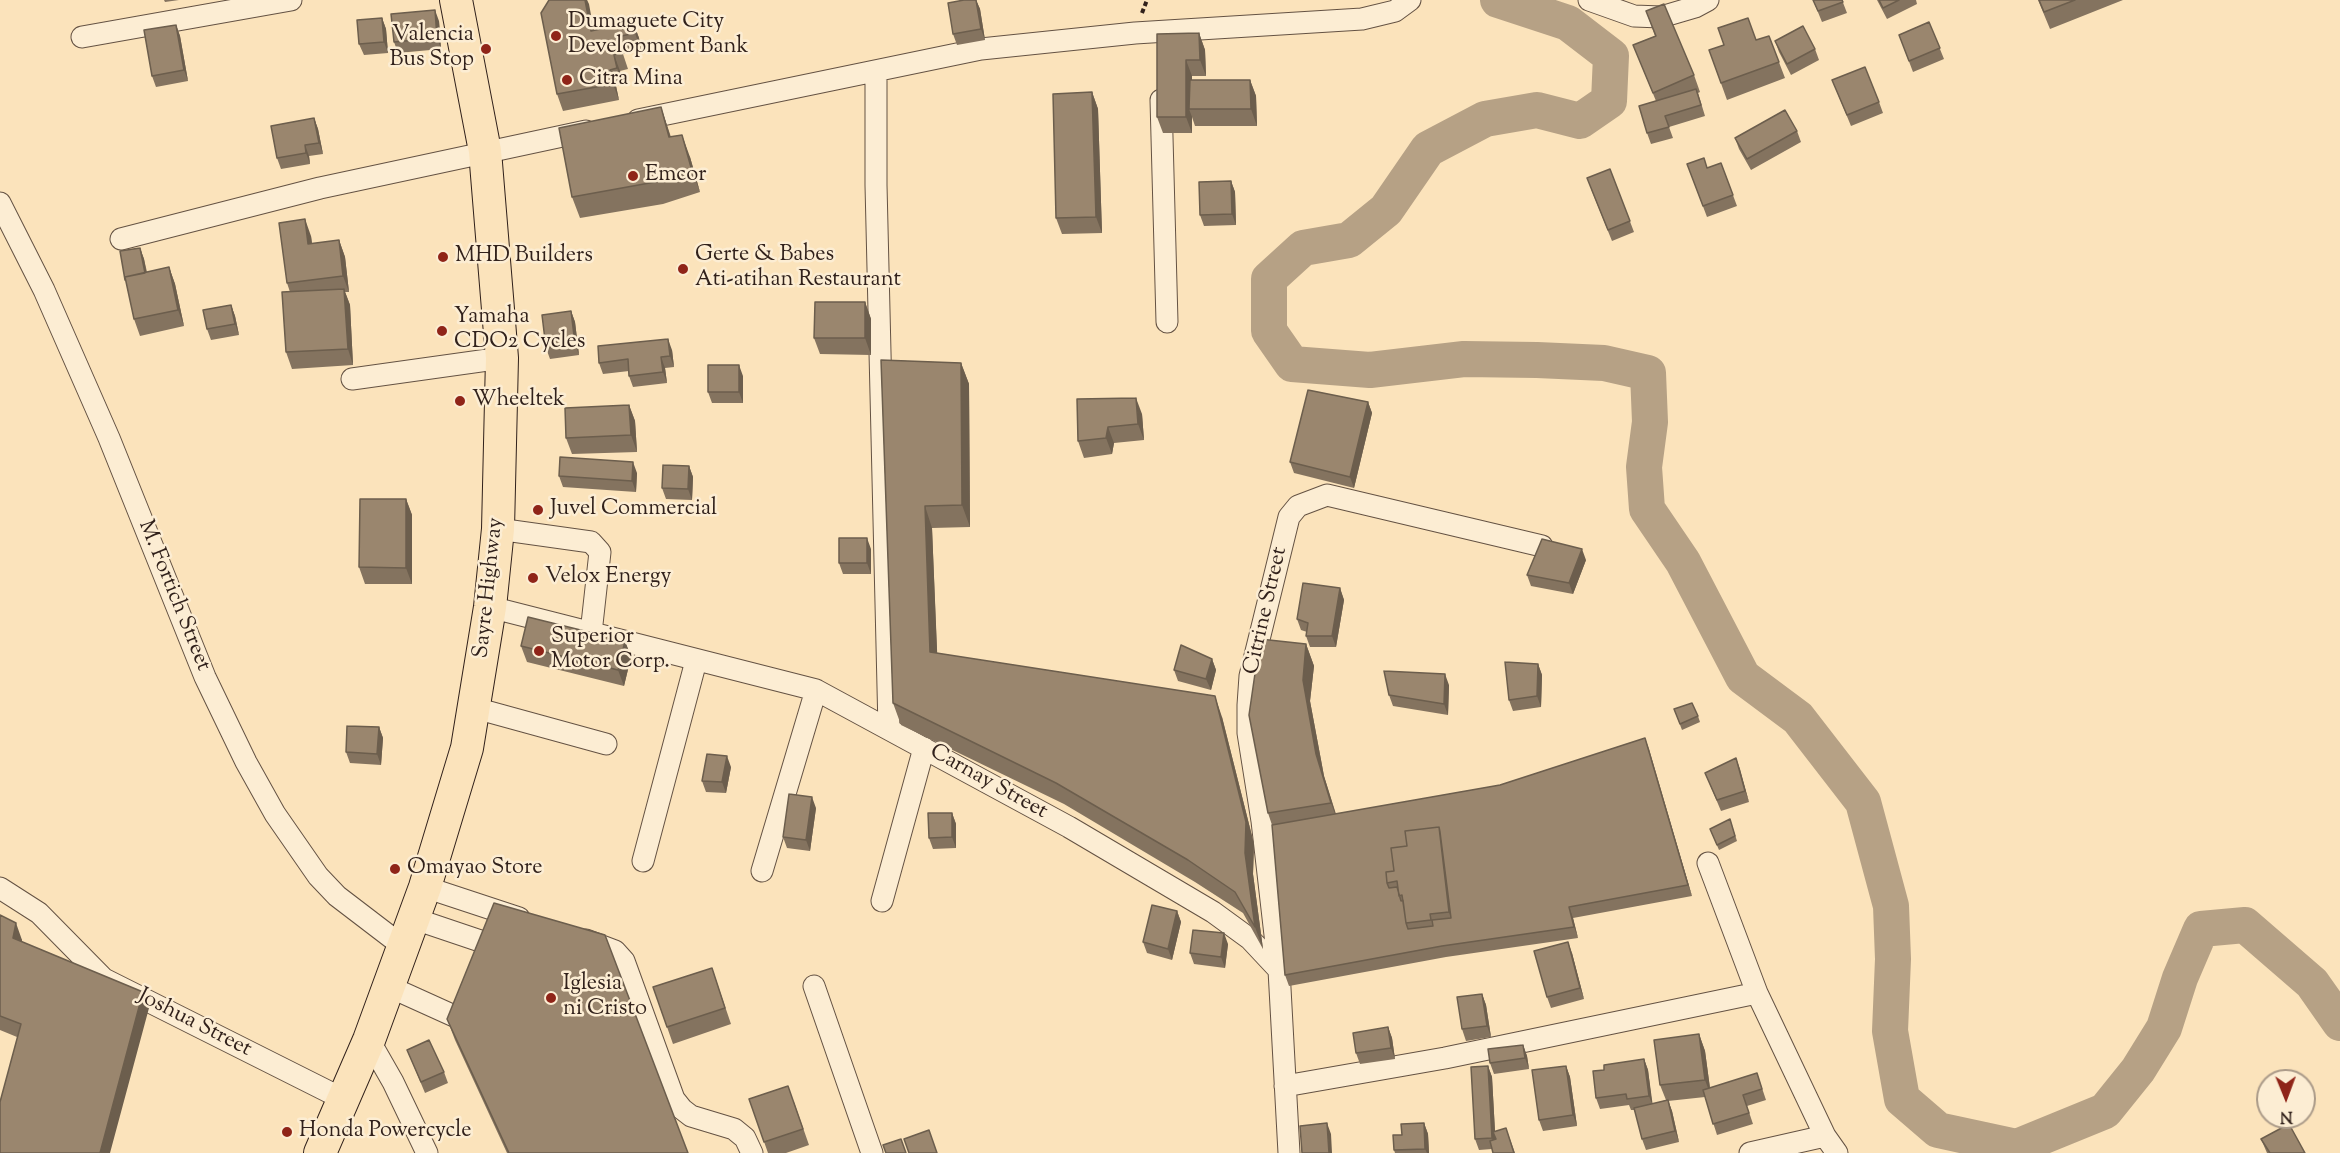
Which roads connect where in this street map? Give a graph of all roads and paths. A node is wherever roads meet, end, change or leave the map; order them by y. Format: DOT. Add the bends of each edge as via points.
graph roads {
  1 [pos="291,0"];
  2 [pos="456,0"];
  3 [pos="1410,0"];
  4 [pos="1589,0"];
  5 [pos="1708,0"];
  6 [pos="1159,33"];
  7 [pos="82,37"];
  8 [pos="1160,56"];
  9 [pos="876,72"];
  10 [pos="1160,80"];
  11 [pos="485,151"];
  12 [pos="0,203"];
  13 [pos="121,239"];
  14 [pos="1167,322"];
  15 [pos="502,358"];
  16 [pos="352,379"];
  17 [pos="498,529"];
  18 [pos="1542,546"];
  19 [pos="490,607"];
  20 [pos="591,633"];
  21 [pos="696,661"];
  22 [pos="816,690"];
  23 [pos="475,708"];
  24 [pos="890,729"];
  25 [pos="606,744"];
  26 [pos="924,748"];
  27 [pos="643,861"];
  28 [pos="1708,863"];
  29 [pos="762,871"];
  30 [pos="425,887"];
  31 [pos="0,888"];
  32 [pos="882,901"];
  33 [pos="536,924"];
  34 [pos="410,933"];
  35 [pos="570,935"];
  36 [pos="525,956"];
  37 [pos="1279,970"];
  38 [pos="814,986"];
  39 [pos="390,987"];
  40 [pos="1757,993"];
  41 [pos="488,1031"];
  42 [pos="369,1040"];
  43 [pos="1285,1086"];
  44 [pos="343,1099"];
  45 [pos="1831,1145"];
  46 [pos="320,1153"];
  47 [pos="427,1153"];
  48 [pos="752,1153"];
  49 [pos="872,1153"];
  50 [pos="1289,1153"];
  51 [pos="1750,1153"];
  1 -- 7 [label="street"];
  2 -- 11 [label="highway, Sayre Highway"];
  3 -- 6 [label="street" via="1395,11 1362,19"];
  4 -- 5 [label="street" via="1634,16 1661,17"];
  6 -- 8 [label="street"];
  6 -- 9 [label="street" via="981,49"];
  9 -- 11 [label="street"];
  9 -- 24 [label="street"];
  10 -- 14 [label="street"];
  11 -- 13 [label="street"];
  11 -- 15 [label="highway, Sayre Highway"];
  12 -- 34 [label="street, M. Fortich Street" via="44,290 104,428 205,677 275,814 318,876 337,896"];
  15 -- 16 [label="street"];
  15 -- 17 [label="highway, Sayre Highway"];
  17 -- 19 [label="highway, Sayre Highway"];
  17 -- 20 [label="street" via="591,542 600,552"];
  18 -- 37 [label="street, Citrine Street" via="1327,495 1298,506 1289,517 1250,676 1248,705 1248,733"];
  19 -- 20 [label="street, Carnay Street"];
  19 -- 23 [label="highway, Sayre Highway"];
  20 -- 21 [label="street, Carnay Street"];
  21 -- 22 [label="street, Carnay Street"];
  21 -- 27 [label="street"];
  22 -- 24 [label="street, Carnay Street"];
  22 -- 29 [label="street"];
  23 -- 25 [label="street"];
  23 -- 30 [label="highway, Sayre Highway" via="467,748"];
  24 -- 26 [label="street, Carnay Street"];
  26 -- 32 [label="street"];
  26 -- 37 [label="street, Carnay Street" via="1070,827 1213,912 1250,939"];
  28 -- 40 [label="street"];
  30 -- 33 [label="street"];
  30 -- 34 [label="highway, Sayre Highway"];
  31 -- 44 [label="street, Joshua Street" via="39,913 104,979"];
  34 -- 36 [label="street, M. Fortich Street"];
  34 -- 39 [label="highway, Sayre Highway"];
  35 -- 48 [label="street" via="615,951 624,961 674,1099 682,1109 691,1116 734,1129 745,1138"];
  37 -- 43 [label="street"];
  38 -- 49 [label="street"];
  39 -- 41 [label="street"];
  39 -- 42 [label="highway, Sayre Highway"];
  40 -- 43 [label="street" via="1445,1058"];
  40 -- 45 [label="street"];
  42 -- 44 [label="highway, Sayre Highway"];
  42 -- 47 [label="street"];
  43 -- 50 [label="street"];
  44 -- 46 [label="highway, Sayre Highway"];
  45 -- 51 [label="street"];
}
